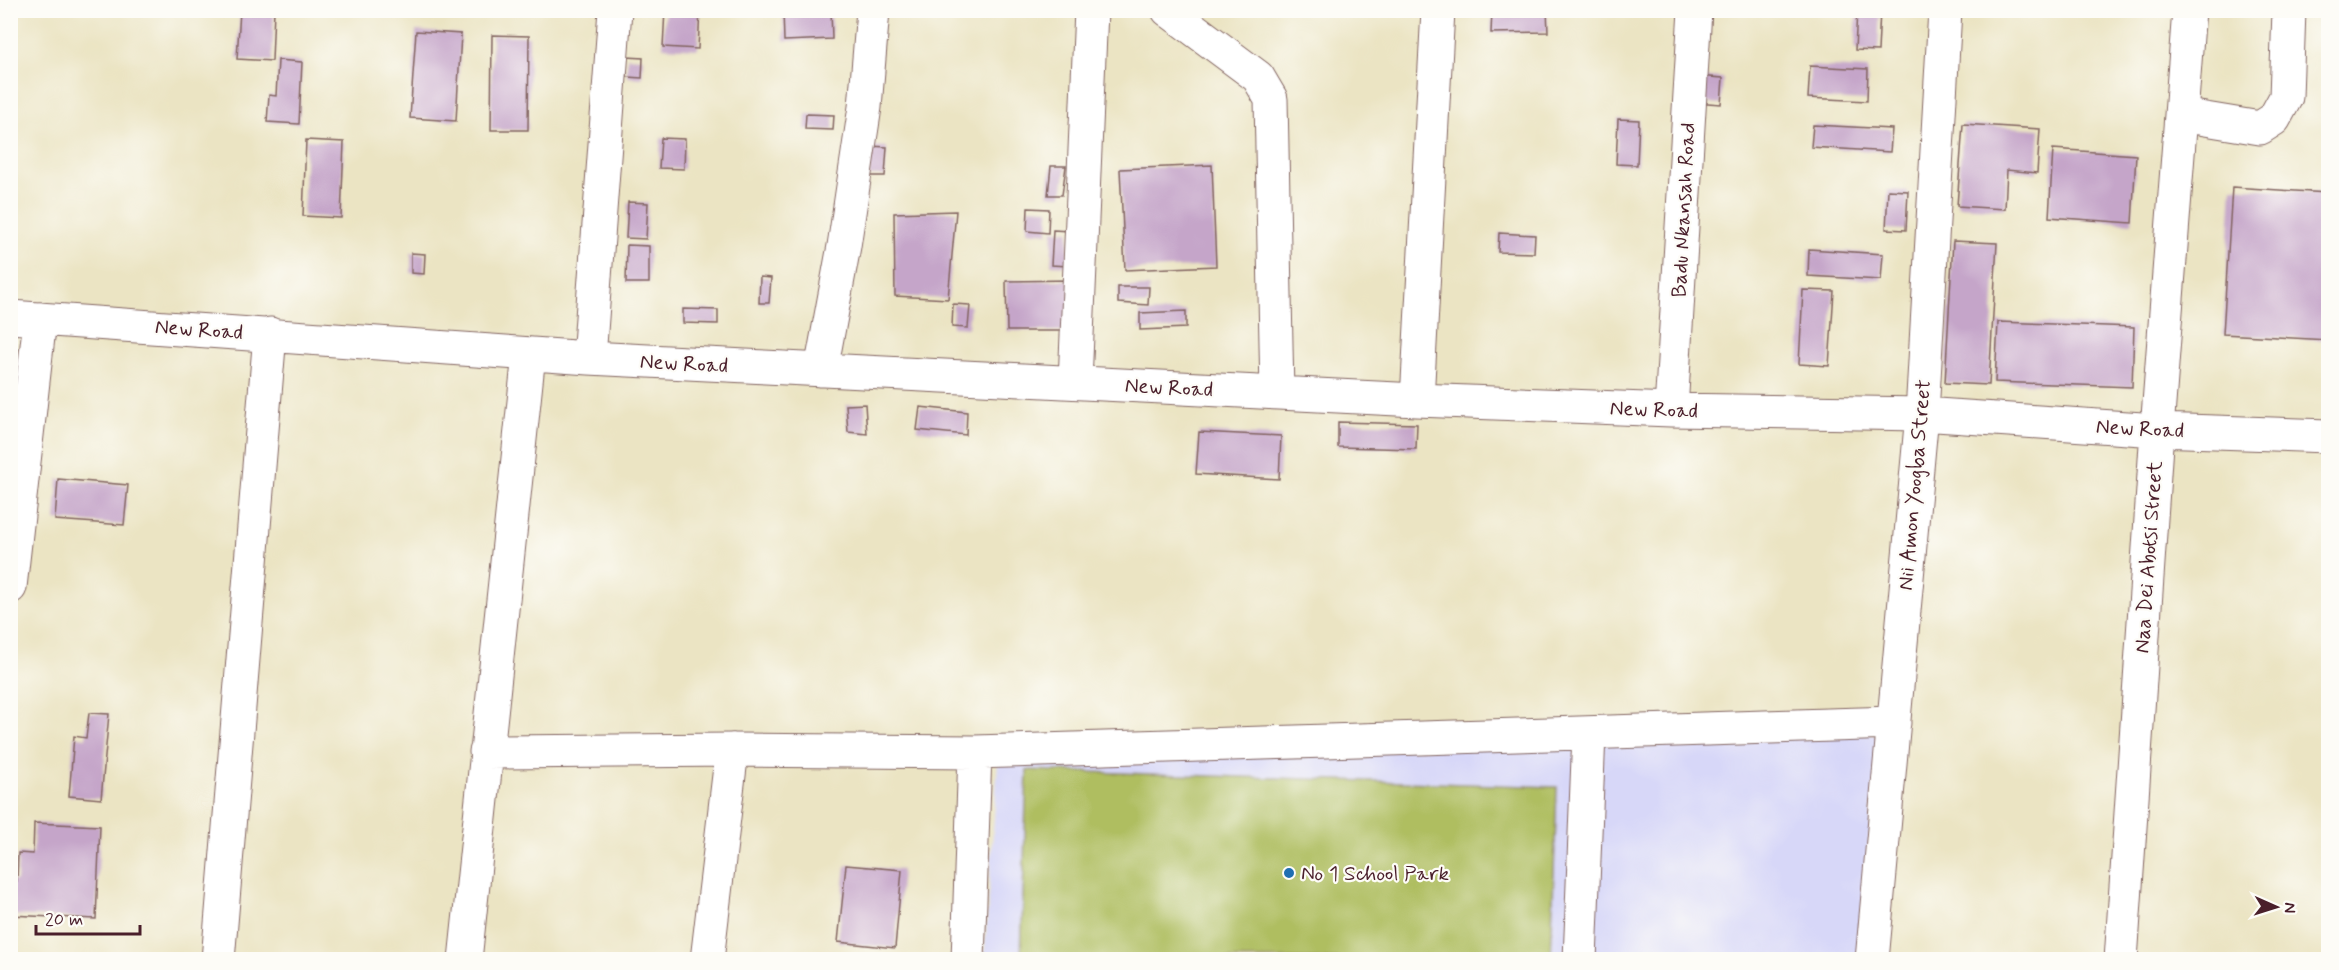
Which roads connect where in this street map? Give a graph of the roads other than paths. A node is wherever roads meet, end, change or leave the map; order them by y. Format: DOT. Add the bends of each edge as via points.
graph roads {
  1 [pos="615,10"];
  2 [pos="873,10"];
  3 [pos="1091,10"];
  4 [pos="1168,10"];
  5 [pos="1438,10"];
  6 [pos="1695,10"];
  7 [pos="1945,10"];
  8 [pos="2189,10"];
  9 [pos="2289,10"];
  10 [pos="2181,115"];
  11 [pos="25,318"];
  12 [pos="270,334"];
  13 [pos="529,354"];
  14 [pos="589,358"];
  15 [pos="821,370"];
  16 [pos="1075,382"];
  17 [pos="1277,393"];
  18 [pos="1417,400"];
  19 [pos="1671,410"];
  20 [pos="1922,414"];
  21 [pos="2157,430"];
  22 [pos="2328,436"];
  23 [pos="10,587"];
  24 [pos="1894,723"];
  25 [pos="1589,733"];
  26 [pos="732,750"];
  27 [pos="486,752"];
  28 [pos="975,752"];
  29 [pos="218,960"];
  30 [pos="465,960"];
  31 [pos="707,960"];
  32 [pos="968,960"];
  33 [pos="1580,960"];
  34 [pos="1872,960"];
  35 [pos="2121,960"];
  1 -- 14 [label="street"];
  2 -- 15 [label="street" via="865,106"];
  3 -- 16 [label="street"];
  4 -- 17 [label="street" via="1258,77 1270,99"];
  5 -- 18 [label="street"];
  6 -- 19 [label="street, Badu Nkansah Road"];
  7 -- 20 [label="street, Nii Amon Yoogba Street"];
  8 -- 10 [label="street, Naa Dei Abotsi Street"];
  9 -- 10 [label="street" via="2286,97 2274,119 2260,128"];
  10 -- 21 [label="street, Naa Dei Abotsi Street"];
  11 -- 12 [label="street, New Road"];
  11 -- 23 [label="street"];
  12 -- 13 [label="street, New Road"];
  12 -- 29 [label="street"];
  13 -- 14 [label="street, New Road"];
  13 -- 27 [label="street"];
  14 -- 15 [label="street, New Road"];
  15 -- 16 [label="street, New Road"];
  16 -- 17 [label="street, New Road"];
  17 -- 18 [label="street, New Road"];
  18 -- 19 [label="street, New Road"];
  19 -- 20 [label="street, New Road"];
  20 -- 21 [label="street, New Road"];
  20 -- 24 [label="street, Nii Amon Yoogba Street"];
  21 -- 22 [label="street, New Road"];
  21 -- 35 [label="street, Naa Dei Abotsi Street"];
  24 -- 25 [label="street"];
  24 -- 34 [label="street, Nii Amon Yoogba Street"];
  25 -- 28 [label="street"];
  25 -- 33 [label="street"];
  26 -- 27 [label="street"];
  26 -- 28 [label="street"];
  26 -- 31 [label="street"];
  27 -- 30 [label="street"];
  28 -- 32 [label="street"];
}
